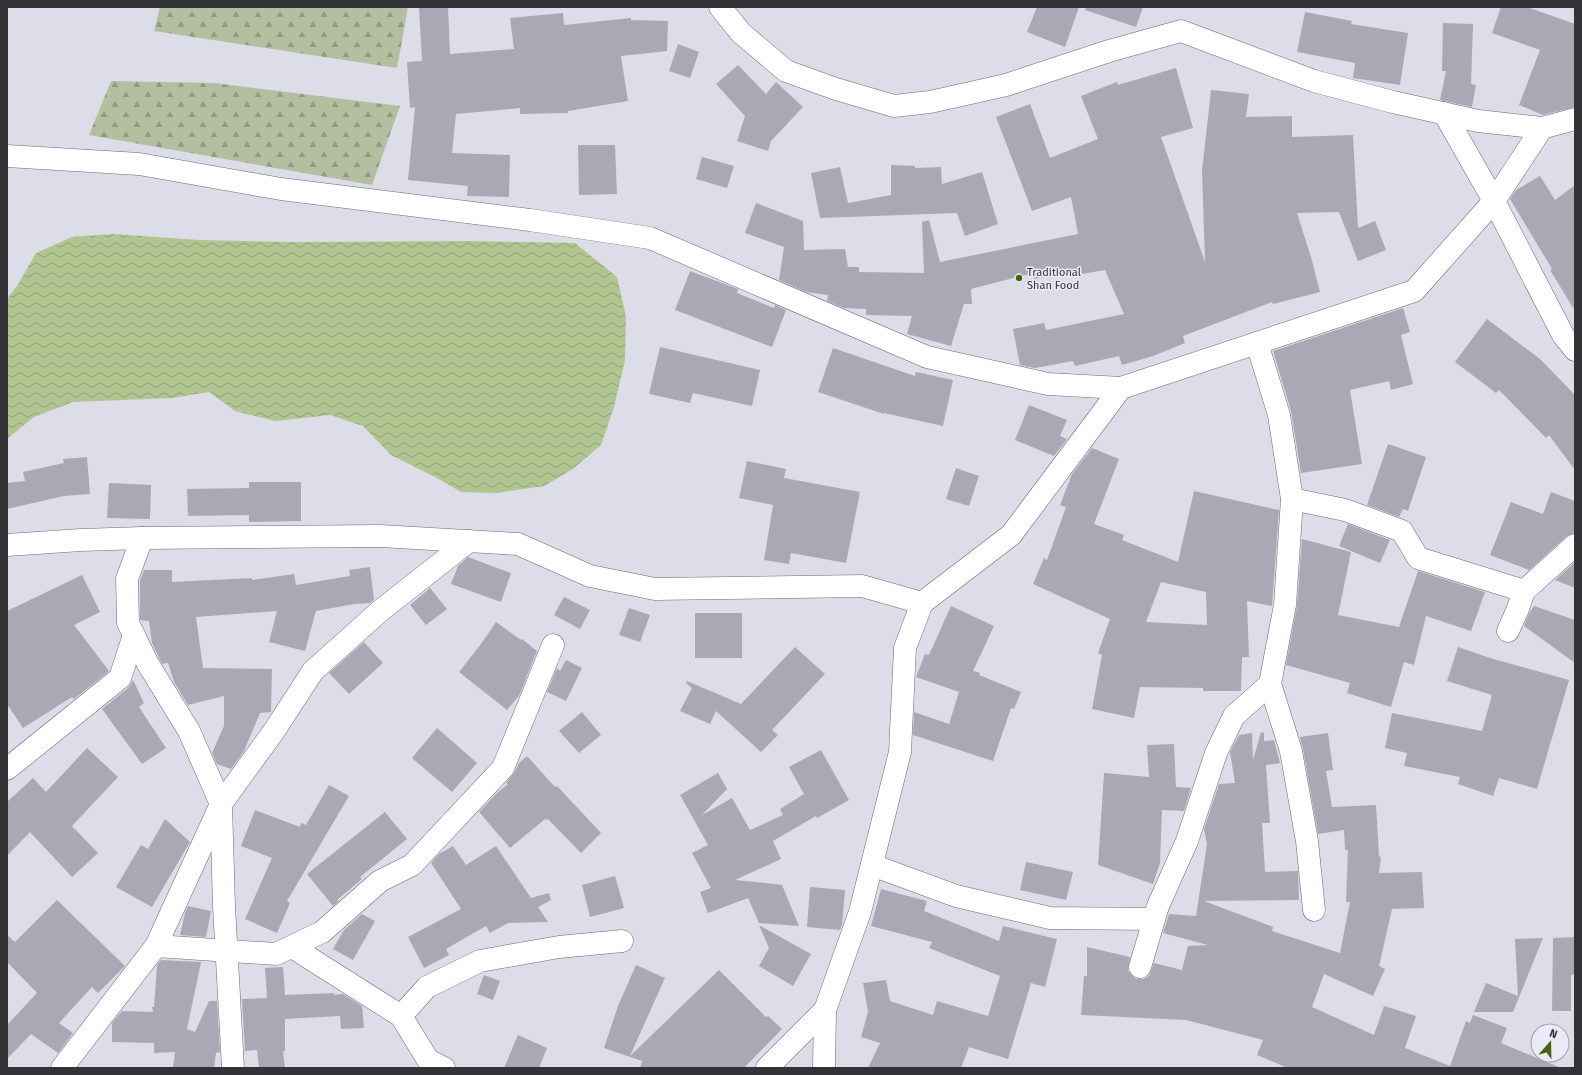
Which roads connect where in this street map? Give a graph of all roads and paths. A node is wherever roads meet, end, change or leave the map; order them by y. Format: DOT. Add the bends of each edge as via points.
graph roads {
  1 [pos="720,7"];
  2 [pos="1444,113"];
  3 [pos="1575,119"];
  4 [pos="1542,128"];
  5 [pos="7,156"];
  6 [pos="1494,202"];
  7 [pos="1257,343"];
  8 [pos="1575,350"];
  9 [pos="1121,388"];
  10 [pos="1292,499"];
  11 [pos="142,538"];
  12 [pos="469,541"];
  13 [pos="7,545"];
  14 [pos="1575,545"];
  15 [pos="1524,591"];
  16 [pos="922,603"];
  17 [pos="1508,631"];
  18 [pos="134,634"];
  19 [pos="553,645"];
  20 [pos="1270,684"];
  21 [pos="7,769"];
  22 [pos="221,804"];
  23 [pos="872,865"];
  24 [pos="1314,910"];
  25 [pos="1154,919"];
  26 [pos="622,941"];
  27 [pos="156,946"];
  28 [pos="292,947"];
  29 [pos="227,951"];
  30 [pos="1140,967"];
  31 [pos="825,1010"];
  32 [pos="400,1016"];
  33 [pos="62,1068"];
  34 [pos="233,1068"];
  35 [pos="444,1068"];
  36 [pos="767,1068"];
  37 [pos="824,1068"];
  1 -- 2 [label="street" via="741,33 786,71 894,106 930,102 1006,85 1181,31 1314,81"];
  2 -- 4 [label="street" via="1478,121"];
  2 -- 6 [label="street"];
  3 -- 4 [label="street"];
  4 -- 6 [label="street"];
  5 -- 9 [label="street" via="139,164 281,190 530,220 650,238 927,357 1048,384"];
  6 -- 7 [label="street" via="1414,291"];
  6 -- 8 [label="street" via="1563,335"];
  7 -- 9 [label="street"];
  7 -- 10 [label="street" via="1279,415"];
  9 -- 16 [label="street" via="1011,535"];
  10 -- 15 [label="street" via="1345,510 1402,531 1418,558"];
  10 -- 20 [label="street" via="1285,605"];
  11 -- 12 [label="street" via="380,536"];
  11 -- 13 [label="street"];
  11 -- 18 [label="street" via="127,579 128,623"];
  12 -- 16 [label="street" via="518,544 590,576 655,589 862,586"];
  12 -- 22 [label="street" via="380,611 313,671 274,731"];
  14 -- 15 [label="street"];
  15 -- 17 [label="street"];
  16 -- 23 [label="street" via="906,648 900,752"];
  18 -- 21 [label="street" via="120,678"];
  18 -- 22 [label="street" via="148,664 188,731"];
  19 -- 28 [label="street" via="503,768 412,865 380,881 322,932"];
  20 -- 24 [label="street" via="1291,751 1308,841"];
  20 -- 25 [label="street" via="1234,716 1216,753 1187,841"];
  22 -- 27 [label="street"];
  22 -- 29 [label="street"];
  23 -- 25 [label="street" via="956,896 1050,918"];
  23 -- 31 [label="street" via="860,912"];
  25 -- 30 [label="street"];
  26 -- 32 [label="street" via="559,947 480,961 428,987"];
  27 -- 29 [label="street"];
  27 -- 33 [label="street"];
  28 -- 29 [label="street" via="276,954"];
  28 -- 32 [label="street"];
  29 -- 34 [label="street"];
  31 -- 36 [label="street"];
  31 -- 37 [label="street"];
  32 -- 35 [label="street" via="428,1060"];
}
